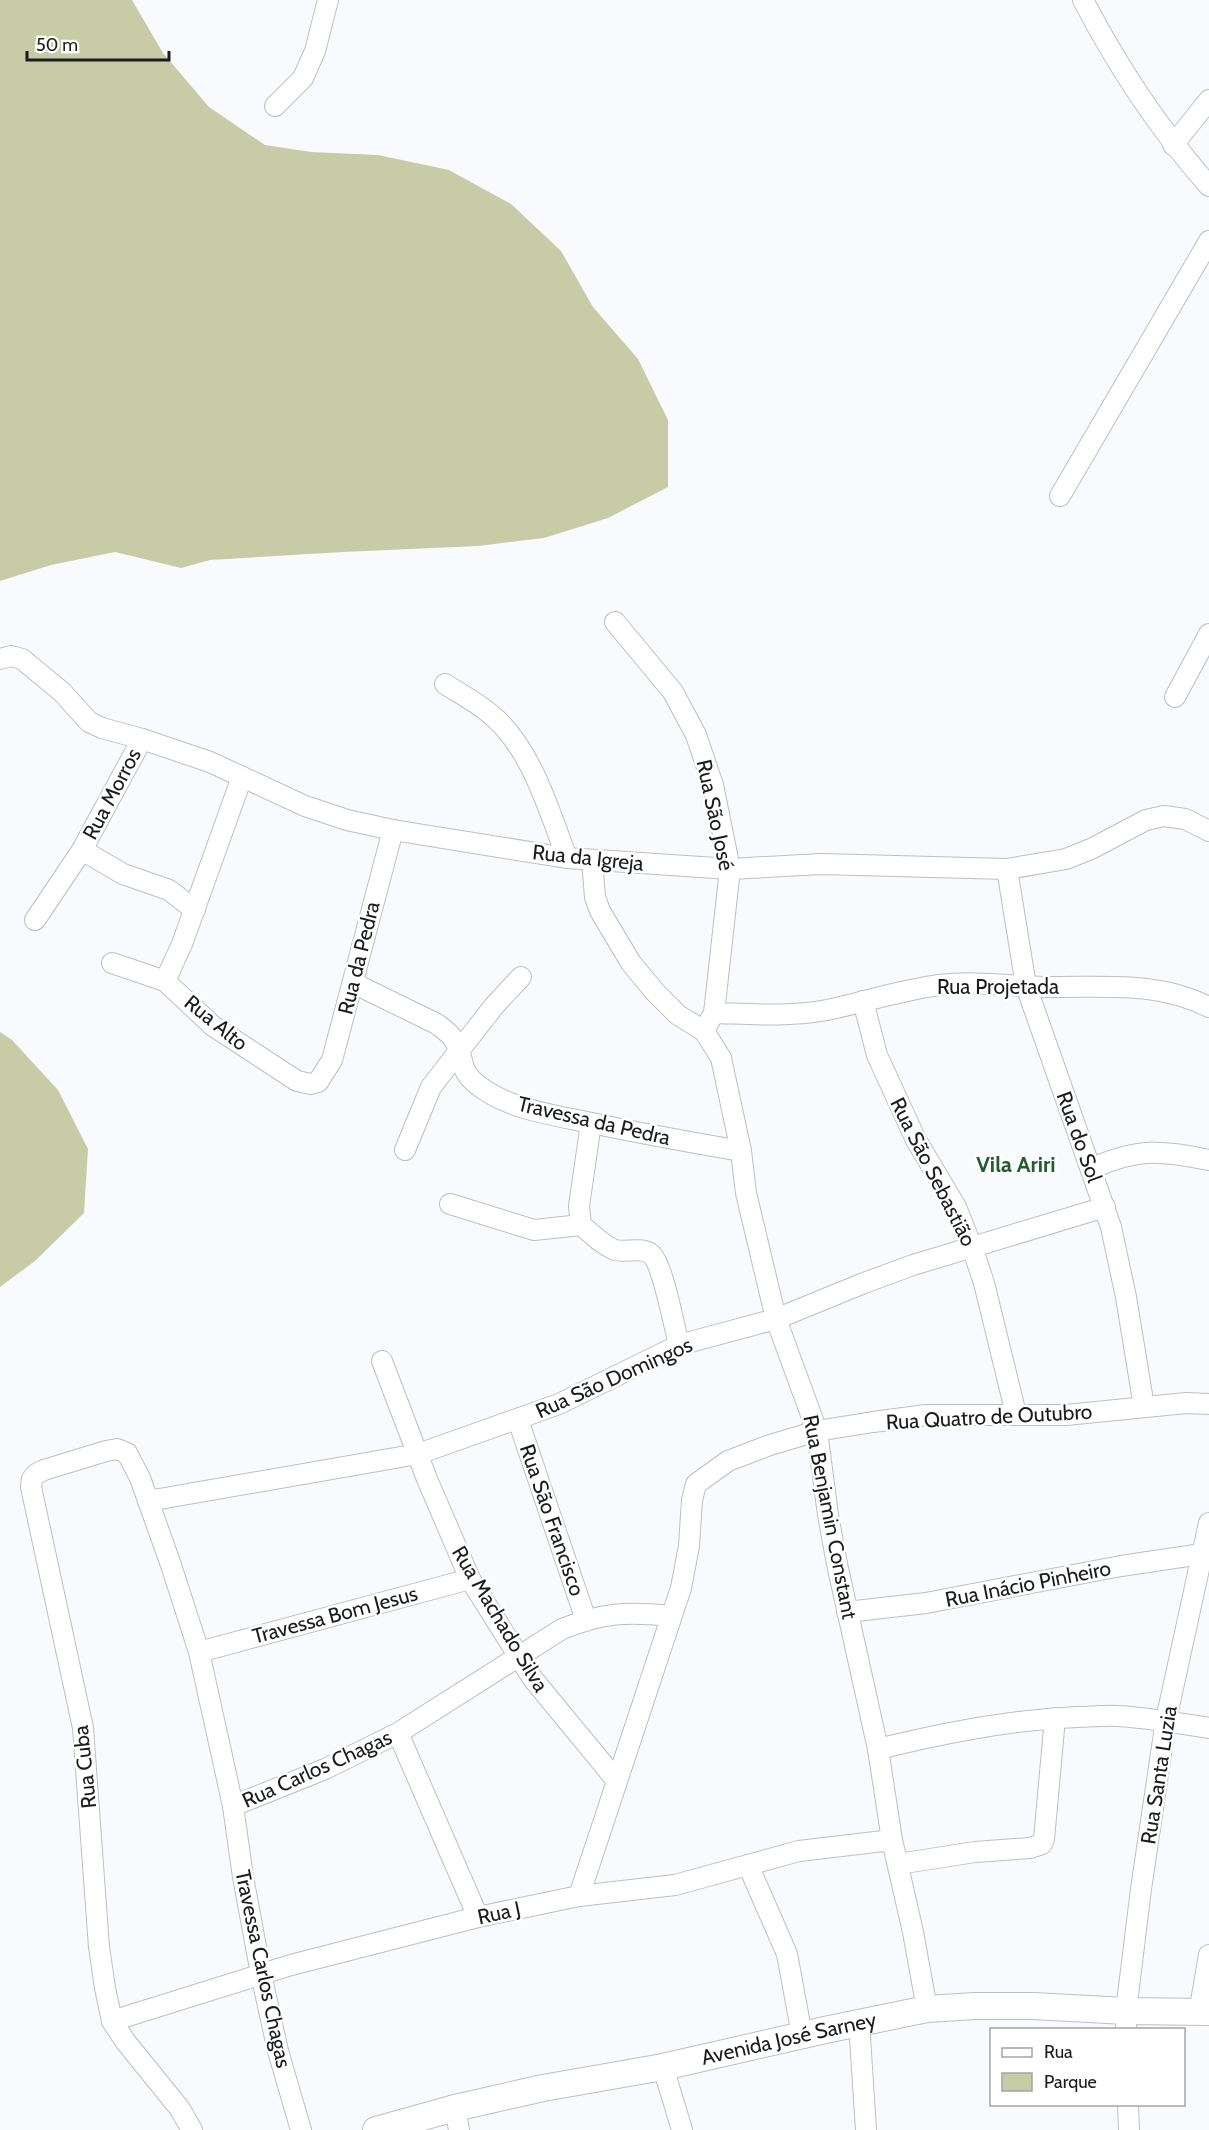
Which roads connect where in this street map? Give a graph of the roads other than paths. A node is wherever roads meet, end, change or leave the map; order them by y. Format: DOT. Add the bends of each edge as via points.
graph roads {
  1 [pos="328,0"];
  2 [pos="1083,0"];
  3 [pos="1209,100"];
  4 [pos="275,106"];
  5 [pos="1173,145"];
  6 [pos="1209,186"];
  7 [pos="1209,241"];
  8 [pos="1060,496"];
  9 [pos="615,622"];
  10 [pos="1209,634"];
  11 [pos="0,659"];
  12 [pos="445,684"];
  13 [pos="1175,697"];
  14 [pos="142,739"];
  15 [pos="242,777"];
  16 [pos="393,830"];
  17 [pos="1209,831"];
  18 [pos="82,850"];
  19 [pos="567,858"];
  20 [pos="592,860"];
  21 [pos="1007,869"];
  22 [pos="730,870"];
  23 [pos="195,910"];
  24 [pos="35,920"];
  25 [pos="112,963"];
  26 [pos="521,977"];
  27 [pos="165,981"];
  28 [pos="353,983"];
  29 [pos="1026,986"];
  30 [pos="863,1001"];
  31 [pos="1209,1007"];
  32 [pos="714,1013"];
  33 [pos="704,1032"];
  34 [pos="460,1052"];
  35 [pos="318,1082"];
  36 [pos="591,1123"];
  37 [pos="405,1149"];
  38 [pos="741,1151"];
  39 [pos="1209,1160"];
  40 [pos="1092,1168"];
  41 [pos="450,1204"];
  42 [pos="1105,1208"];
  43 [pos="581,1225"];
  44 [pos="972,1247"];
  45 [pos="776,1320"];
  46 [pos="679,1345"];
  47 [pos="382,1361"];
  48 [pos="1209,1404"];
  49 [pos="1144,1407"];
  50 [pos="1016,1414"];
  51 [pos="518,1420"];
  52 [pos="818,1431"];
  53 [pos="123,1450"];
  54 [pos="418,1454"];
  55 [pos="148,1501"];
  56 [pos="1209,1523"];
  57 [pos="1206,1553"];
  58 [pos="470,1579"];
  59 [pos="847,1612"];
  60 [pos="670,1616"];
  61 [pos="586,1620"];
  62 [pos="199,1652"];
  63 [pos="517,1656"];
  64 [pos="1055,1718"];
  65 [pos="1166,1720"];
  66 [pos="1209,1728"];
  67 [pos="398,1733"];
  68 [pos="878,1749"];
  69 [pos="617,1781"];
  70 [pos="233,1806"];
  71 [pos="892,1840"];
  72 [pos="898,1864"];
  73 [pos="748,1865"];
  74 [pos="579,1896"];
  75 [pos="478,1917"];
  76 [pos="1209,1955"];
  77 [pos="261,1974"];
  78 [pos="927,2009"];
  79 [pos="1204,2012"];
  80 [pos="1126,2020"];
  81 [pos="112,2021"];
  82 [pos="860,2022"];
  83 [pos="802,2035"];
  84 [pos="663,2067"];
  85 [pos="1128,2106"];
  86 [pos="457,2119"];
  87 [pos="192,2130"];
  88 [pos="301,2130"];
  89 [pos="376,2130"];
  90 [pos="682,2130"];
  91 [pos="866,2130"];
  92 [pos="1129,2130"];
  1 -- 4 [label="street" via="315,51 303,78"];
  2 -- 5 [label="street" via="1136,92"];
  3 -- 5 [label="street"];
  5 -- 6 [label="street"];
  7 -- 8 [label="street"];
  9 -- 22 [label="street, Rua São José" via="673,692 696,735 712,785"];
  10 -- 13 [label="street"];
  11 -- 14 [label="street, Rua da Igreja" via="22,659 62,692 89,722"];
  12 -- 19 [label="street" via="497,719 518,746 547,804"];
  14 -- 15 [label="street, Rua da Igreja"];
  14 -- 18 [label="street, Rua Morros"];
  15 -- 16 [label="street, Rua da Igreja" via="305,806"];
  15 -- 23 [label="street"];
  16 -- 19 [label="street, Rua da Igreja"];
  16 -- 28 [label="street, Rua da Pedra"];
  17 -- 21 [label="street, Rua da Igreja" via="1185,819 1164,816 1146,820 1066,859"];
  18 -- 23 [label="street, Rua Morros" via="123,874 169,890"];
  18 -- 24 [label="street, Rua Morros"];
  19 -- 20 [label="street, Rua da Igreja"];
  20 -- 22 [label="street, Rua da Igreja"];
  20 -- 33 [label="street, Rua Benjamin Constant" via="600,911 631,963 678,1015"];
  21 -- 22 [label="street, Rua da Igreja" via="821,864"];
  21 -- 29 [label="street, Rua do Sol"];
  22 -- 32 [label="street, Rua São José"];
  23 -- 27 [label="street"];
  25 -- 27 [label="street, Rua Alto"];
  26 -- 34 [label="street"];
  27 -- 35 [label="street, Rua Alto" via="213,1026 250,1051 297,1081"];
  28 -- 34 [label="street, Travessa da Pedra" via="437,1024 449,1033"];
  28 -- 35 [label="street, Rua da Pedra" via="332,1060"];
  29 -- 30 [label="street, Rua Projetada" via="940,985"];
  29 -- 31 [label="street, Rua Projetada" via="1150,988 1178,993"];
  29 -- 40 [label="street, Rua do Sol"];
  30 -- 32 [label="street, Rua Projetada" via="797,1013"];
  30 -- 44 [label="street, Rua São Sebastião" via="877,1055 892,1090 956,1207"];
  32 -- 33 [label="street, Rua São José"];
  33 -- 38 [label="street, Rua Benjamin Constant" via="721,1058"];
  34 -- 36 [label="street, Travessa da Pedra" via="467,1076 480,1088 546,1114"];
  34 -- 37 [label="street" via="431,1087"];
  36 -- 38 [label="street, Travessa da Pedra"];
  36 -- 43 [label="street" via="579,1206"];
  38 -- 45 [label="street, Rua Benjamin Constant" via="746,1193"];
  39 -- 40 [label="street" via="1143,1152"];
  40 -- 42 [label="street, Rua do Sol"];
  41 -- 43 [label="street" via="534,1230"];
  42 -- 44 [label="street, Rua São Domingos"];
  42 -- 49 [label="street, Rua do Sol" via="1126,1297"];
  43 -- 46 [label="street" via="616,1251 644,1251 652,1255"];
  44 -- 45 [label="street, Rua São Domingos" via="864,1283"];
  44 -- 50 [label="street, Rua São Sebastião"];
  45 -- 46 [label="street, Rua São Domingos"];
  45 -- 52 [label="street, Rua Benjamin Constant"];
  46 -- 51 [label="street, Rua São Domingos" via="560,1404"];
  47 -- 54 [label="street, Rua Machado Silva"];
  48 -- 49 [label="street, Rua Quatro de Outubro"];
  49 -- 50 [label="street, Rua Quatro de Outubro" via="1066,1415"];
  50 -- 52 [label="street, Rua Quatro de Outubro" via="926,1415"];
  51 -- 54 [label="street, Rua São Domingos"];
  51 -- 61 [label="street, Rua São Francisco"];
  52 -- 59 [label="street, Rua Benjamin Constant" via="828,1515"];
  52 -- 60 [label="street, Rua Quatro de Outubro" via="728,1461 696,1484 681,1588"];
  53 -- 55 [label="street, Rua Carlos Chagas"];
  53 -- 81 [label="street, Rua Cuba" via="44,1470 36,1474 30,1487 83,1728 99,1947"];
  54 -- 55 [label="street, Rua São Domingos"];
  54 -- 58 [label="street, Rua Machado Silva"];
  55 -- 62 [label="street, Rua Carlos Chagas"];
  56 -- 57 [label="street, Rua Santa Luzia"];
  57 -- 59 [label="street, Rua Inácio Pinheiro" via="926,1603"];
  57 -- 65 [label="street, Rua Santa Luzia"];
  58 -- 62 [label="street, Travessa Bom Jesus"];
  58 -- 63 [label="street, Rua Machado Silva"];
  59 -- 68 [label="street, Rua Benjamin Constant"];
  60 -- 61 [label="street, Rua Carlos Chagas" via="638,1612"];
  60 -- 69 [label="street, Rua Quatro de Outubro"];
  61 -- 63 [label="street, Rua Carlos Chagas" via="562,1629"];
  62 -- 70 [label="street, Rua Carlos Chagas"];
  63 -- 67 [label="street, Rua Carlos Chagas"];
  63 -- 69 [label="street, Rua Machado Silva"];
  64 -- 65 [label="street" via="1116,1716"];
  64 -- 68 [label="street" via="948,1732"];
  64 -- 72 [label="street" via="1042,1844"];
  65 -- 66 [label="street"];
  65 -- 80 [label="street, Rua Santa Luzia"];
  67 -- 70 [label="street, Rua Carlos Chagas" via="325,1769"];
  67 -- 75 [label="street"];
  68 -- 71 [label="street, Rua Benjamin Constant"];
  69 -- 74 [label="street"];
  70 -- 77 [label="street, Travessa Carlos Chagas"];
  71 -- 72 [label="street, Rua Benjamin Constant"];
  71 -- 73 [label="street, Rua J" via="799,1851"];
  72 -- 78 [label="street, Rua Benjamin Constant"];
  73 -- 74 [label="street, Rua J" via="675,1885"];
  73 -- 83 [label="street" via="787,1954"];
  74 -- 75 [label="street, Rua J"];
  75 -- 77 [label="street, Rua J"];
  76 -- 79 [label="street"];
  77 -- 81 [label="street, Rua J"];
  77 -- 88 [label="street, Travessa Carlos Chagas"];
  78 -- 80 [label="main road, Avenida José Sarney" via="1033,2006"];
  78 -- 82 [label="main road, Avenida José Sarney"];
  79 -- 80 [label="main road, Avenida José Sarney"];
  81 -- 87 [label="street, Rua Cuba"];
  82 -- 83 [label="main road, Avenida José Sarney"];
  82 -- 91 [label="street"];
  83 -- 84 [label="main road, Avenida José Sarney"];
  84 -- 86 [label="main road, Avenida José Sarney" via="543,2088"];
  84 -- 90 [label="street"];
  85 -- 92 [label="street"];
  86 -- 89 [label="main road, Avenida José Sarney"];
}
